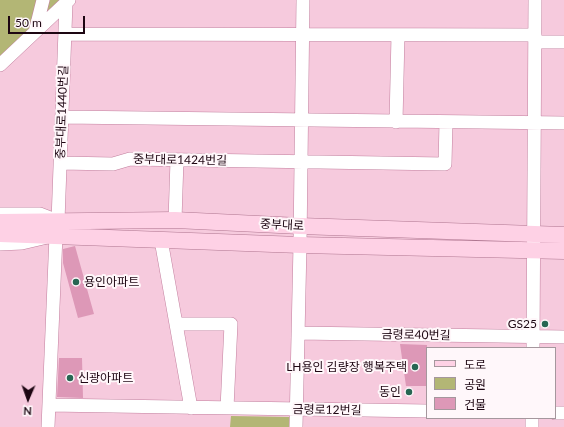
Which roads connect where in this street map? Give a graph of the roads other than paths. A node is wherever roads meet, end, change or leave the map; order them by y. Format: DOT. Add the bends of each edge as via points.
graph roads {
  1 [pos="43,0"];
  2 [pos="303,0"];
  3 [pos="534,0"];
  4 [pos="68,2"];
  5 [pos="35,32"];
  6 [pos="65,34"];
  7 [pos="302,35"];
  8 [pos="398,35"];
  9 [pos="535,39"];
  10 [pos="564,42"];
  11 [pos="0,65"];
  12 [pos="62,117"];
  13 [pos="301,120"];
  14 [pos="396,122"];
  15 [pos="446,122"];
  16 [pos="535,123"];
  17 [pos="564,124"];
  18 [pos="177,160"];
  19 [pos="301,162"];
  20 [pos="61,163"];
  21 [pos="0,214"];
  22 [pos="175,220"];
  23 [pos="0,222"];
  24 [pos="300,226"];
  25 [pos="57,228"];
  26 [pos="534,233"];
  27 [pos="0,234"];
  28 [pos="564,235"];
  29 [pos="161,240"];
  30 [pos="0,244"];
  31 [pos="300,245"];
  32 [pos="534,249"];
  33 [pos="564,251"];
  34 [pos="177,324"];
  35 [pos="298,333"];
  36 [pos="564,337"];
  37 [pos="533,342"];
  38 [pos="49,405"];
  39 [pos="191,408"];
  40 [pos="227,408"];
  41 [pos="296,409"];
  42 [pos="426,411"];
  43 [pos="48,427"];
  44 [pos="296,427"];
  1 -- 5 [label="street"];
  2 -- 7 [label="street"];
  3 -- 9 [label="street"];
  4 -- 5 [label="street"];
  4 -- 6 [label="street, 중부대로1440번길"];
  5 -- 11 [label="street"];
  6 -- 7 [label="street"];
  6 -- 12 [label="street, 중부대로1440번길"];
  7 -- 8 [label="street"];
  7 -- 13 [label="street"];
  8 -- 9 [label="street"];
  8 -- 14 [label="street"];
  9 -- 10 [label="street"];
  9 -- 16 [label="street"];
  12 -- 13 [label="street"];
  12 -- 20 [label="street, 중부대로1440번길"];
  13 -- 14 [label="street"];
  13 -- 19 [label="street"];
  14 -- 15 [label="street"];
  15 -- 16 [label="street"];
  15 -- 19 [label="street, 중부대로1424번길" via="445,164"];
  16 -- 17 [label="street"];
  16 -- 26 [label="street"];
  18 -- 19 [label="street, 중부대로1424번길"];
  18 -- 20 [label="street, 중부대로1424번길" via="130,159 113,164"];
  18 -- 22 [label="street"];
  19 -- 24 [label="street"];
  20 -- 25 [label="street, 중부대로1440번길"];
  21 -- 25 [label="street" via="40,214"];
  22 -- 24 [label="main road, 중부대로"];
  22 -- 25 [label="main road, 중부대로"];
  23 -- 25 [label="main road, 중부대로"];
  24 -- 26 [label="main road, 중부대로"];
  24 -- 31 [label="street"];
  25 -- 27 [label="main road, 중부대로"];
  25 -- 29 [label="main road, 중부대로"];
  25 -- 30 [label="street" via="22,243"];
  25 -- 38 [label="street, 중부대로1440번길"];
  26 -- 28 [label="main road, 중부대로"];
  26 -- 32 [label="street"];
  29 -- 31 [label="main road, 중부대로"];
  29 -- 34 [label="street"];
  31 -- 32 [label="main road, 중부대로"];
  31 -- 35 [label="street"];
  32 -- 33 [label="main road, 중부대로"];
  32 -- 37 [label="street"];
  34 -- 39 [label="street"];
  34 -- 40 [label="street" via="231,324"];
  35 -- 37 [label="street, 금령로40번길"];
  35 -- 41 [label="street"];
  36 -- 37 [label="street, 금령로40번길"];
  38 -- 39 [label="street, 금령로12번길"];
  38 -- 43 [label="street, 중부대로1440번길"];
  39 -- 40 [label="street, 금령로12번길"];
  40 -- 41 [label="street, 금령로12번길"];
  41 -- 42 [label="street, 금령로12번길"];
  41 -- 44 [label="street"];
}
